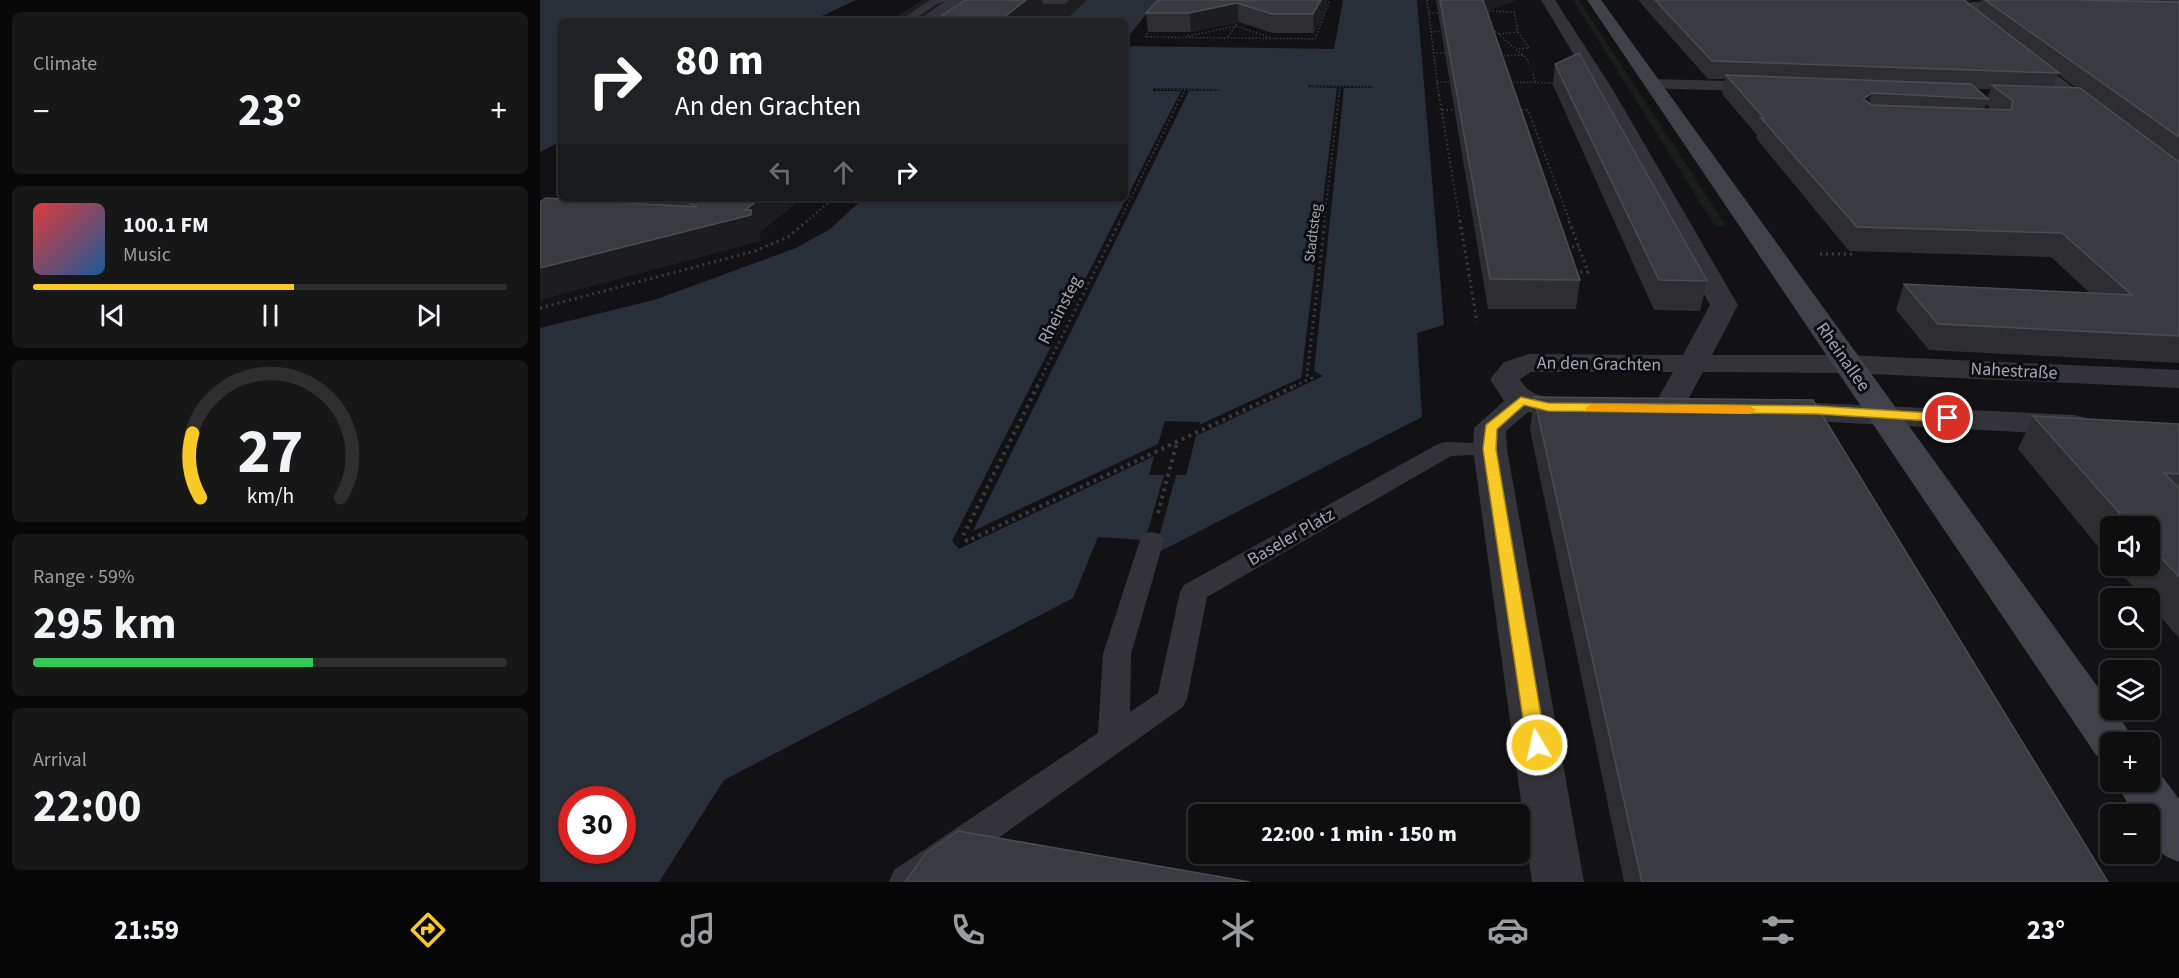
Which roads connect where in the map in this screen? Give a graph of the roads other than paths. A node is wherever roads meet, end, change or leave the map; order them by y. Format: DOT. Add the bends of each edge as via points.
graph roads {
  1 [pos="944,0"];
  2 [pos="956,0"];
  3 [pos="996,0"];
  4 [pos="1548,0"];
  5 [pos="1594,0"];
  6 [pos="1064,1"];
  7 [pos="1951,3"];
  8 [pos="2042,8"];
  9 [pos="909,18"];
  10 [pos="929,18"];
  11 [pos="1653,84"];
  12 [pos="1780,88"];
  13 [pos="2045,98"];
  14 [pos="2079,100"];
  15 [pos="2115,128"];
  16 [pos="1848,364"];
  17 [pos="1692,365"];
  18 [pos="2179,379"];
  19 [pos="1521,401"];
  20 [pos="1602,408"];
  21 [pos="1635,408"];
  22 [pos="1668,409"];
  23 [pos="1703,409"];
  24 [pos="1749,410"];
  25 [pos="1883,414"];
  26 [pos="2102,426"];
  27 [pos="1490,449"];
  28 [pos="1151,540"];
  29 [pos="2105,732"];
  30 [pos="1113,741"];
  31 [pos="2146,792"];
  32 [pos="2179,839"];
  33 [pos="907,882"];
  34 [pos="1558,882"];
  1 -- 9 [label="lane" via="935,1"];
  2 -- 10 [label="street"];
  3 -- 6 [label="lane"];
  4 -- 17 [label="street" via="1600,84 1724,305"];
  5 -- 11 [label="main road, Rheinallee"];
  7 -- 8 [label="street"];
  7 -- 14 [label="street"];
  11 -- 12 [label="street"];
  11 -- 16 [label="main road, Rheinallee"];
  13 -- 14 [label="street"];
  14 -- 15 [label="street"];
  16 -- 17 [label="street, An den Grachten"];
  16 -- 18 [label="street, Nahestraße"];
  16 -- 25 [label="main road, Rheinallee"];
  17 -- 19 [label="street, An den Grachten" via="1529,363 1515,367 1505,379 1509,392"];
  17 -- 22 [label="street, An den Grachten"];
  19 -- 20 [label="street" via="1548,407"];
  19 -- 27 [label="street" via="1490,428"];
  21 -- 22 [label="street"];
  22 -- 23 [label="street"];
  24 -- 25 [label="street"];
  25 -- 26 [label="street"];
  25 -- 29 [label="main road, Rheinallee"];
  27 -- 30 [label="lane, Baseler Platz" via="1446,449 1194,592 1172,699"];
  27 -- 34 [label="street"];
  28 -- 30 [label="lane" via="1117,654"];
  30 -- 33 [label="lane"];
  31 -- 32 [label="main road"];
}
